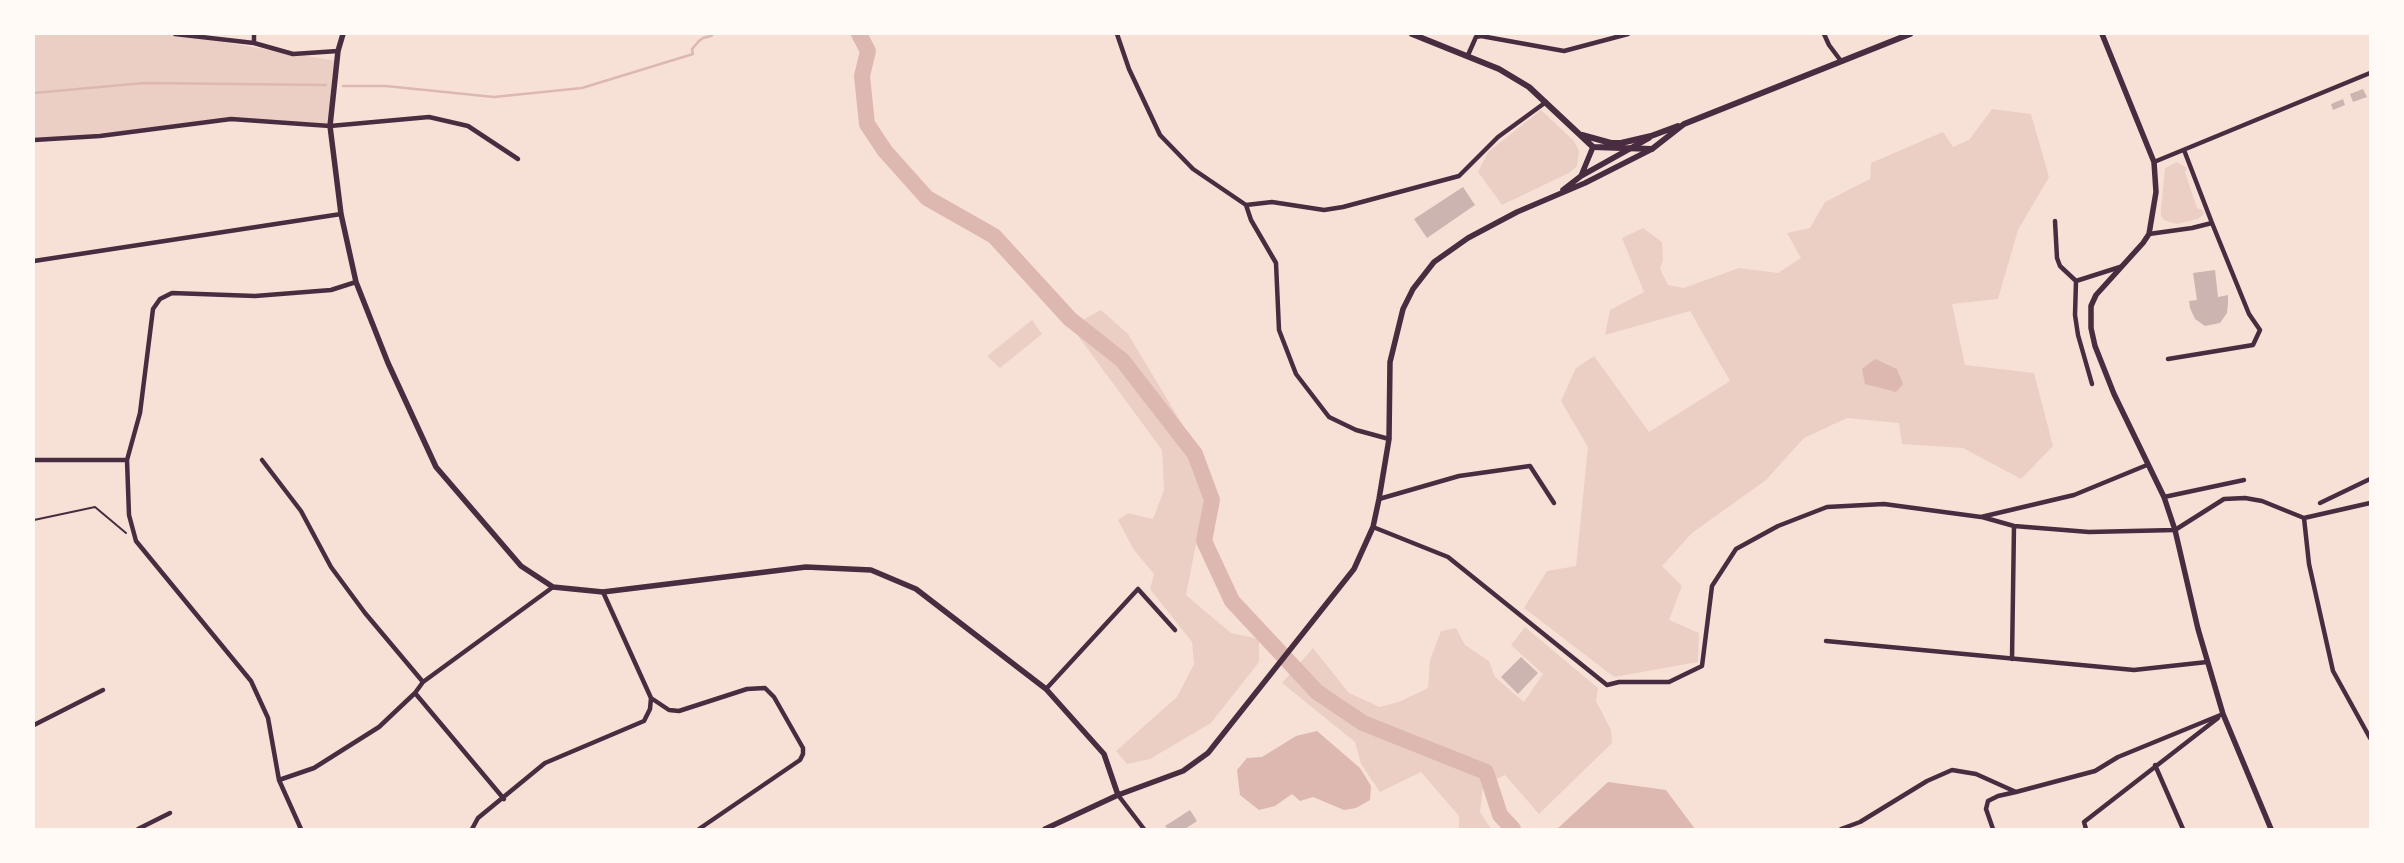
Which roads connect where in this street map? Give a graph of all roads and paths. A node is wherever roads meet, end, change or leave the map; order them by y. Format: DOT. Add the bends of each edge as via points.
graph roads {
  1 [pos="176,34"];
  2 [pos="254,34"];
  3 [pos="344,34"];
  4 [pos="1117,34"];
  5 [pos="1412,34"];
  6 [pos="1628,34"];
  7 [pos="1824,34"];
  8 [pos="1910,34"];
  9 [pos="2102,34"];
  10 [pos="254,43"];
  11 [pos="338,51"];
  12 [pos="1468,55"];
  13 [pos="1840,61"];
  14 [pos="2370,73"];
  15 [pos="1546,102"];
  16 [pos="1684,124"];
  17 [pos="330,126"];
  18 [pos="1582,135"];
  19 [pos="1651,136"];
  20 [pos="34,140"];
  21 [pos="1593,147"];
  22 [pos="1627,147"];
  23 [pos="1652,149"];
  24 [pos="2184,150"];
  25 [pos="518,159"];
  26 [pos="2154,162"];
  27 [pos="1581,176"];
  28 [pos="1565,191"];
  29 [pos="1555,196"];
  30 [pos="1246,205"];
  31 [pos="341,214"];
  32 [pos="2054,221"];
  33 [pos="2212,222"];
  34 [pos="2149,234"];
  35 [pos="34,261"];
  36 [pos="2121,267"];
  37 [pos="2076,281"];
  38 [pos="356,282"];
  39 [pos="2168,359"];
  40 [pos="2092,384"];
  41 [pos="1389,439"];
  42 [pos="34,460"];
  43 [pos="127,460"];
  44 [pos="262,460"];
  45 [pos="2147,465"];
  46 [pos="2244,480"];
  47 [pos="2370,480"];
  48 [pos="2164,497"];
  49 [pos="1380,499"];
  50 [pos="1554,502"];
  51 [pos="2320,503"];
  52 [pos="2370,503"];
  53 [pos="1981,517"];
  54 [pos="2304,518"];
  55 [pos="34,520"];
  56 [pos="2014,526"];
  57 [pos="1373,527"];
  58 [pos="2175,530"];
  59 [pos="136,541"];
  60 [pos="553,587"];
  61 [pos="603,592"];
  62 [pos="1174,630"];
  63 [pos="1826,641"];
  64 [pos="2012,659"];
  65 [pos="2207,662"];
  66 [pos="423,682"];
  67 [pos="1046,689"];
  68 [pos="103,690"];
  69 [pos="415,693"];
  70 [pos="651,698"];
  71 [pos="2223,714"];
  72 [pos="34,725"];
  73 [pos="2368,732"];
  74 [pos="2370,738"];
  75 [pos="2155,765"];
  76 [pos="279,780"];
  77 [pos="2016,792"];
  78 [pos="1118,795"];
  79 [pos="504,798"];
  80 [pos="170,813"];
  81 [pos="138,829"];
  82 [pos="301,829"];
  83 [pos="472,829"];
  84 [pos="699,829"];
  85 [pos="1044,829"];
  86 [pos="1144,829"];
  87 [pos="1841,829"];
  88 [pos="1993,829"];
  89 [pos="2086,829"];
  90 [pos="2183,829"];
  91 [pos="2271,829"];
  1 -- 10 [label="street"];
  2 -- 10 [label="street"];
  3 -- 11 [label="street"];
  4 -- 30 [label="street" via="1129,69 1160,135 1193,169"];
  5 -- 12 [label="main road"];
  6 -- 12 [label="street" via="1564,51 1481,36 1476,37"];
  7 -- 13 [label="street"];
  8 -- 13 [label="main road"];
  9 -- 26 [label="street"];
  10 -- 11 [label="street" via="292,54"];
  11 -- 17 [label="street"];
  12 -- 15 [label="main road" via="1529,87"];
  13 -- 16 [label="main road"];
  14 -- 24 [label="street"];
  15 -- 18 [label="main road"];
  15 -- 30 [label="street" via="1498,138 1459,176 1324,210 1272,202"];
  16 -- 19 [label="main road"];
  16 -- 23 [label="main road"];
  17 -- 20 [label="street" via="231,119 100,136"];
  17 -- 25 [label="street" via="429,117 468,126"];
  17 -- 31 [label="street"];
  18 -- 21 [label="main road"];
  18 -- 22 [label="main road"];
  19 -- 22 [label="main road"];
  19 -- 22 [label="street"];
  21 -- 22 [label="main road"];
  21 -- 27 [label="street"];
  22 -- 23 [label="main road"];
  22 -- 27 [label="street"];
  22 -- 28 [label="street" via="1626,159"];
  23 -- 28 [label="street"];
  24 -- 26 [label="street"];
  24 -- 33 [label="street"];
  26 -- 34 [label="street" via="2156,192"];
  27 -- 29 [label="street"];
  28 -- 29 [label="street"];
  29 -- 41 [label="street" via="1468,238 1434,262 1413,288 1403,309 1390,362"];
  30 -- 41 [label="street" via="1251,220 1276,262 1278,330 1296,374 1329,417 1356,430"];
  31 -- 35 [label="street"];
  31 -- 38 [label="street"];
  32 -- 37 [label="street" via="2057,258 2060,266"];
  33 -- 34 [label="street"];
  33 -- 39 [label="street" via="2249,314 2260,330 2253,345"];
  34 -- 36 [label="street"];
  36 -- 37 [label="street"];
  36 -- 45 [label="street" via="2096,295 2091,306 2091,328 2108,380"];
  37 -- 40 [label="street" via="2078,335"];
  38 -- 43 [label="street" via="323,291 254,296 172,293 160,299 153,309 140,413"];
  38 -- 60 [label="street" via="388,363 436,467 521,566"];
  41 -- 49 [label="street"];
  42 -- 43 [label="street"];
  43 -- 59 [label="street" via="129,515"];
  44 -- 66 [label="street" via="301,511 331,567"];
  45 -- 48 [label="street"];
  45 -- 53 [label="street" via="2074,495"];
  46 -- 48 [label="street"];
  47 -- 51 [label="street"];
  48 -- 58 [label="street"];
  49 -- 50 [label="street" via="1458,476 1530,466"];
  49 -- 57 [label="street"];
  52 -- 54 [label="street"];
  53 -- 56 [label="street"];
  53 -- 57 [label="street" via="1884,504 1827,507 1778,526 1736,549 1712,586 1702,666 1669,682 1607,685 1448,557"];
  54 -- 58 [label="street" via="2262,501 2224,499"];
  54 -- 73 [label="street" via="2309,564 2333,671"];
  55 -- 59 [label="path" via="95,507"];
  56 -- 58 [label="street" via="2089,532"];
  56 -- 64 [label="street"];
  57 -- 78 [label="street" via="1354,569 1208,753 1183,771"];
  58 -- 65 [label="street"];
  59 -- 76 [label="street" via="251,681 268,718"];
  60 -- 61 [label="street"];
  60 -- 66 [label="street"];
  61 -- 67 [label="street" via="806,566 871,570 916,589"];
  61 -- 70 [label="street"];
  62 -- 67 [label="street" via="1138,589"];
  63 -- 64 [label="street"];
  64 -- 65 [label="street" via="2134,670"];
  65 -- 71 [label="street"];
  66 -- 69 [label="street"];
  67 -- 78 [label="street" via="1104,754"];
  68 -- 72 [label="street"];
  69 -- 76 [label="street" via="379,727 314,768"];
  69 -- 79 [label="street"];
  70 -- 79 [label="street" via="644,721 545,763"];
  70 -- 84 [label="street" via="669,710 679,711 747,689 764,688 774,697 803,748 800,760"];
  71 -- 75 [label="street"];
  71 -- 77 [label="street" via="2118,757 2095,771"];
  71 -- 91 [label="street"];
  73 -- 74 [label="street"];
  75 -- 89 [label="street" via="2084,822"];
  75 -- 90 [label="street"];
  76 -- 82 [label="street"];
  77 -- 87 [label="street" via="1976,774 1952,770 1927,781 1860,822"];
  77 -- 88 [label="street" via="1988,801 1987,814"];
  78 -- 85 [label="street"];
  78 -- 86 [label="street"];
  79 -- 83 [label="street" via="478,818"];
  80 -- 81 [label="street"];
}
